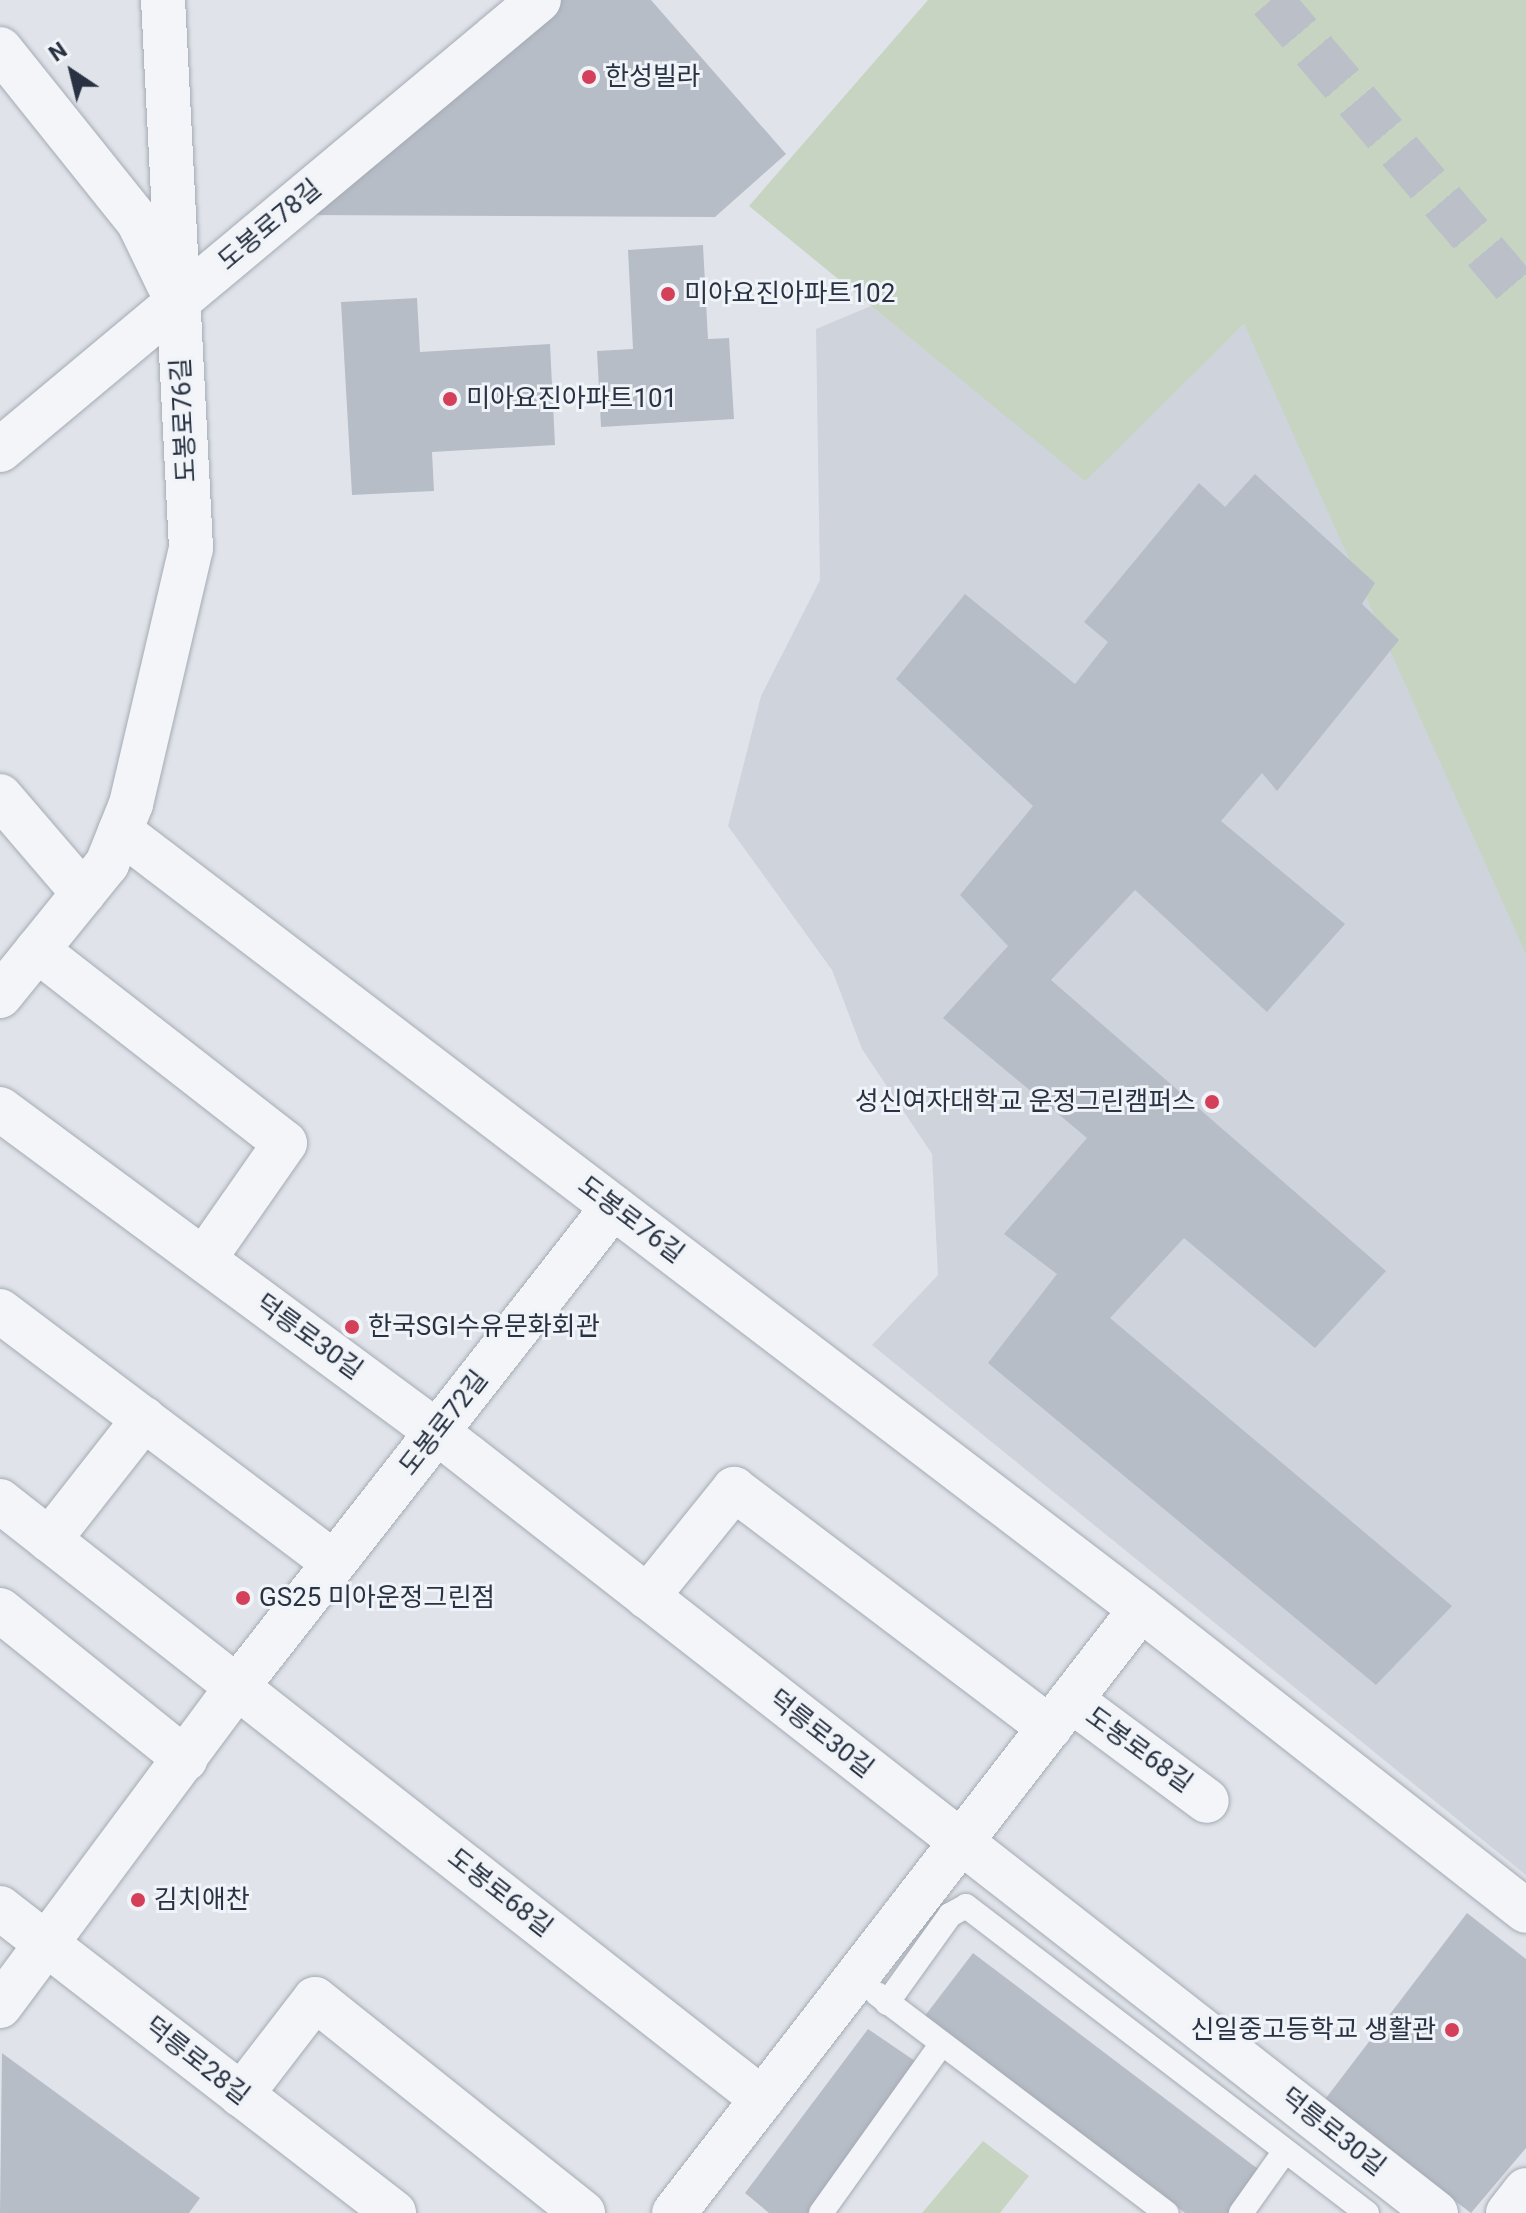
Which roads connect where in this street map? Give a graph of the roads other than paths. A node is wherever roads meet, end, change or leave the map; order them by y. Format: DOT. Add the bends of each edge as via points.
graph roads {
  1 [pos="163,0"];
  2 [pos="539,0"];
  3 [pos="0,49"];
  4 [pos="177,302"];
  5 [pos="0,450"];
  6 [pos="0,796"];
  7 [pos="120,831"];
  8 [pos="83,893"];
  9 [pos="37,950"];
  10 [pos="0,996"];
  11 [pos="0,1109"];
  12 [pos="613,1207"];
  13 [pos="204,1259"];
  14 [pos="0,1311"];
  15 [pos="144,1419"];
  16 [pos="437,1432"];
  17 [pos="0,1501"];
  18 [pos="49,1540"];
  19 [pos="334,1563"];
  20 [pos="647,1597"];
  21 [pos="1141,1609"];
  22 [pos="0,1610"];
  23 [pos="237,1687"];
  24 [pos="1060,1714"];
  25 [pos="185,1759"];
  26 [pos="1207,1801"];
  27 [pos="960,1843"];
  28 [pos="0,1908"];
  29 [pos="1526,1911"];
  30 [pos="48,1945"];
  31 [pos="872,1990"];
  32 [pos="0,2006"];
  33 [pos="941,2045"];
  34 [pos="241,2095"];
  35 [pos="762,2099"];
  36 [pos="1285,2151"];
  37 [pos="1526,2190"];
  38 [pos="394,2213"];
  39 [pos="583,2213"];
  40 [pos="674,2213"];
  41 [pos="821,2213"];
  42 [pos="1167,2213"];
  43 [pos="1241,2213"];
  44 [pos="1367,2213"];
  45 [pos="1436,2213"];
  46 [pos="1508,2213"];
  1 -- 4 [label="street, 도봉로76길"];
  2 -- 4 [label="street, 도봉로78길"];
  3 -- 4 [label="street" via="138,221"];
  4 -- 5 [label="street, 도봉로78길"];
  4 -- 7 [label="street, 도봉로76길" via="191,548"];
  6 -- 8 [label="street"];
  7 -- 8 [label="street, 도봉로76길" via="107,864"];
  7 -- 12 [label="street, 도봉로76길"];
  8 -- 9 [label="street, 도봉로76길"];
  9 -- 10 [label="street, 도봉로76길"];
  9 -- 13 [label="street" via="285,1143"];
  11 -- 13 [label="street, 덕릉로30길"];
  12 -- 16 [label="street, 도봉로72길"];
  12 -- 21 [label="street, 도봉로76길"];
  13 -- 16 [label="street, 덕릉로30길"];
  14 -- 15 [label="street"];
  15 -- 18 [label="street"];
  15 -- 19 [label="street"];
  16 -- 19 [label="street, 도봉로72길"];
  16 -- 20 [label="street, 덕릉로30길"];
  17 -- 18 [label="street"];
  18 -- 23 [label="street"];
  19 -- 23 [label="street, 도봉로72길"];
  20 -- 24 [label="street, 도봉로68길" via="734,1489"];
  20 -- 27 [label="street, 덕릉로30길"];
  21 -- 24 [label="street, 도봉로68길"];
  21 -- 29 [label="street, 도봉로76길"];
  22 -- 25 [label="street"];
  23 -- 25 [label="street, 도봉로72길"];
  23 -- 35 [label="street, 도봉로68길"];
  24 -- 26 [label="street, 도봉로68길"];
  24 -- 27 [label="street, 도봉로68길"];
  25 -- 30 [label="street, 도봉로72길"];
  27 -- 31 [label="street, 도봉로68길"];
  27 -- 45 [label="street, 덕릉로30길"];
  28 -- 30 [label="street, 덕릉로28길"];
  30 -- 32 [label="street, 도봉로72길"];
  30 -- 34 [label="street, 덕릉로28길"];
  31 -- 33 [label="lane"];
  31 -- 35 [label="street, 도봉로68길"];
  31 -- 36 [label="lane" via="966,1906"];
  33 -- 41 [label="lane"];
  33 -- 42 [label="lane"];
  34 -- 38 [label="street, 덕릉로28길"];
  34 -- 39 [label="street" via="315,1999"];
  35 -- 40 [label="street, 도봉로68길"];
  36 -- 43 [label="lane"];
  36 -- 44 [label="lane"];
  37 -- 46 [label="street"];
}
